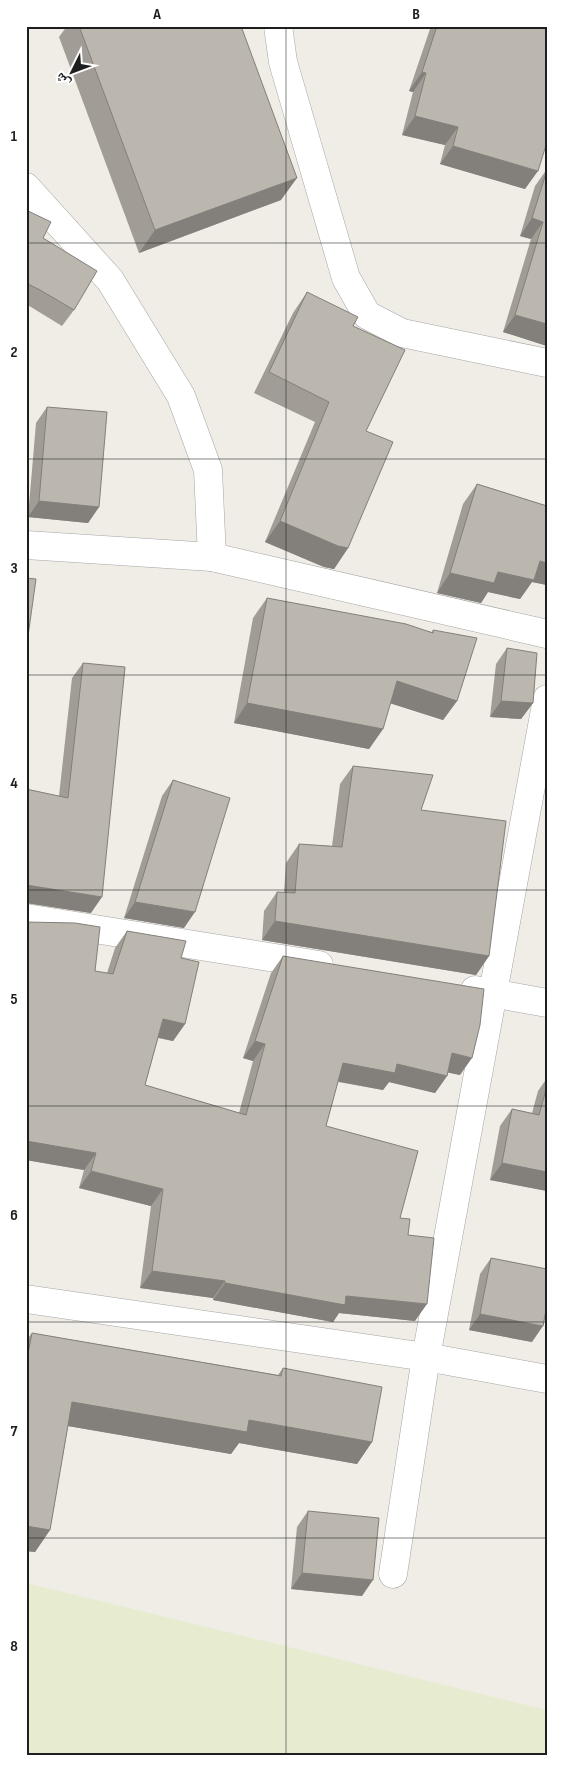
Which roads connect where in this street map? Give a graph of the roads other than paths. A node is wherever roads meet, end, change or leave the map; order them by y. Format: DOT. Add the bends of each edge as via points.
graph roads {
  1 [pos="278,26"];
  2 [pos="26,187"];
  3 [pos="547,363"];
  4 [pos="26,545"];
  5 [pos="212,557"];
  6 [pos="547,634"];
  7 [pos="547,699"];
  8 [pos="26,918"];
  9 [pos="346,970"];
  10 [pos="453,987"];
  11 [pos="492,993"];
  12 [pos="547,1004"];
  13 [pos="26,1298"];
  14 [pos="426,1357"];
  15 [pos="547,1379"];
  16 [pos="393,1574"];
  1 -- 3 [label="street" via="283,62 346,278 367,315 402,333"];
  2 -- 5 [label="street" via="110,280 181,396 208,470"];
  4 -- 5 [label="street"];
  5 -- 6 [label="street"];
  7 -- 11 [label="street"];
  8 -- 9 [label="street"];
  10 -- 11 [label="street"];
  11 -- 12 [label="street"];
  11 -- 14 [label="street"];
  13 -- 14 [label="street"];
  14 -- 15 [label="street"];
  14 -- 16 [label="street"];
}
